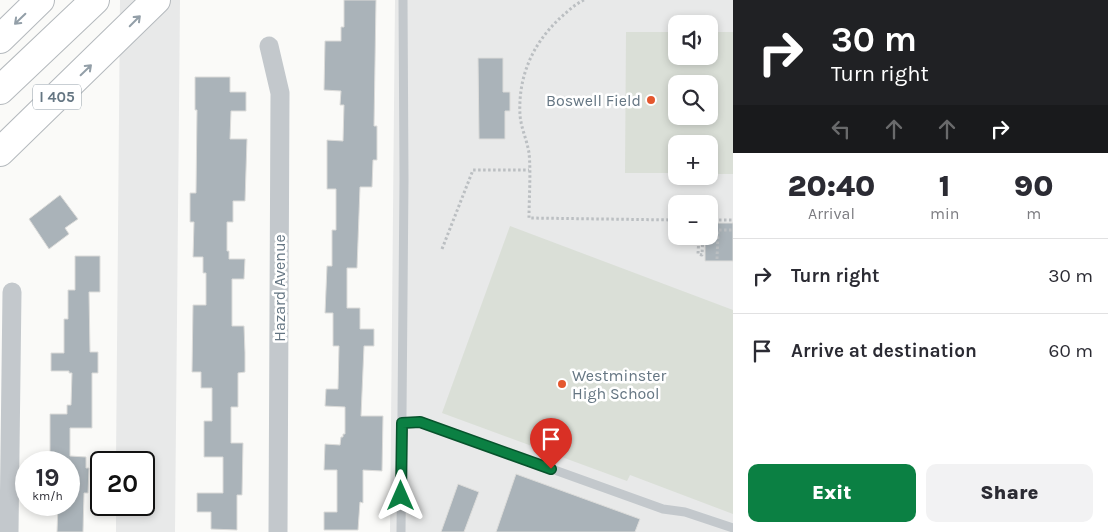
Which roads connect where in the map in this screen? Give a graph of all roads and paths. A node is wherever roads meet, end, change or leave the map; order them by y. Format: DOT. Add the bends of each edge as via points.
graph roads {
  1 [pos="40,0"];
  2 [pos="95,0"];
  3 [pos="156,0"];
  4 [pos="403,0"];
  5 [pos="584,0"];
  6 [pos="0,38"];
  7 [pos="269,46"];
  8 [pos="0,90"];
  9 [pos="0,152"];
  10 [pos="529,170"];
  11 [pos="668,220"];
  12 [pos="718,220"];
  13 [pos="733,220"];
  14 [pos="718,230"];
  15 [pos="733,230"];
  16 [pos="698,245"];
  17 [pos="702,245"];
  18 [pos="717,245"];
  19 [pos="442,249"];
  20 [pos="717,259"];
  21 [pos="12,292"];
  22 [pos="402,423"];
  23 [pos="6,523"];
  24 [pos="733,528"];
  25 [pos="278,532"];
  26 [pos="401,532"];
  1 -- 6 [label="highway, one-way"];
  2 -- 8 [label="highway"];
  9 -- 3 [label="highway, I 405, one-way"];
  4 -- 22 [label="lane"];
  5 -- 10 [label="path" via="568,10 545,34 524,74 520,116 529,153"];
  7 -- 25 [label="street, Hazard Avenue" via="280,93"];
  10 -- 11 [label="path" via="529,218"];
  10 -- 19 [label="path" via="473,170"];
  12 -- 13 [label="path"];
  14 -- 15 [label="path"];
  16 -- 17 [label="path" via="698,254 702,254"];
  18 -- 20 [label="path"];
  21 -- 23 [label="street"];
  22 -- 24 [label="lane" via="420,422 663,509 685,512"];
  22 -- 26 [label="lane"];
}
